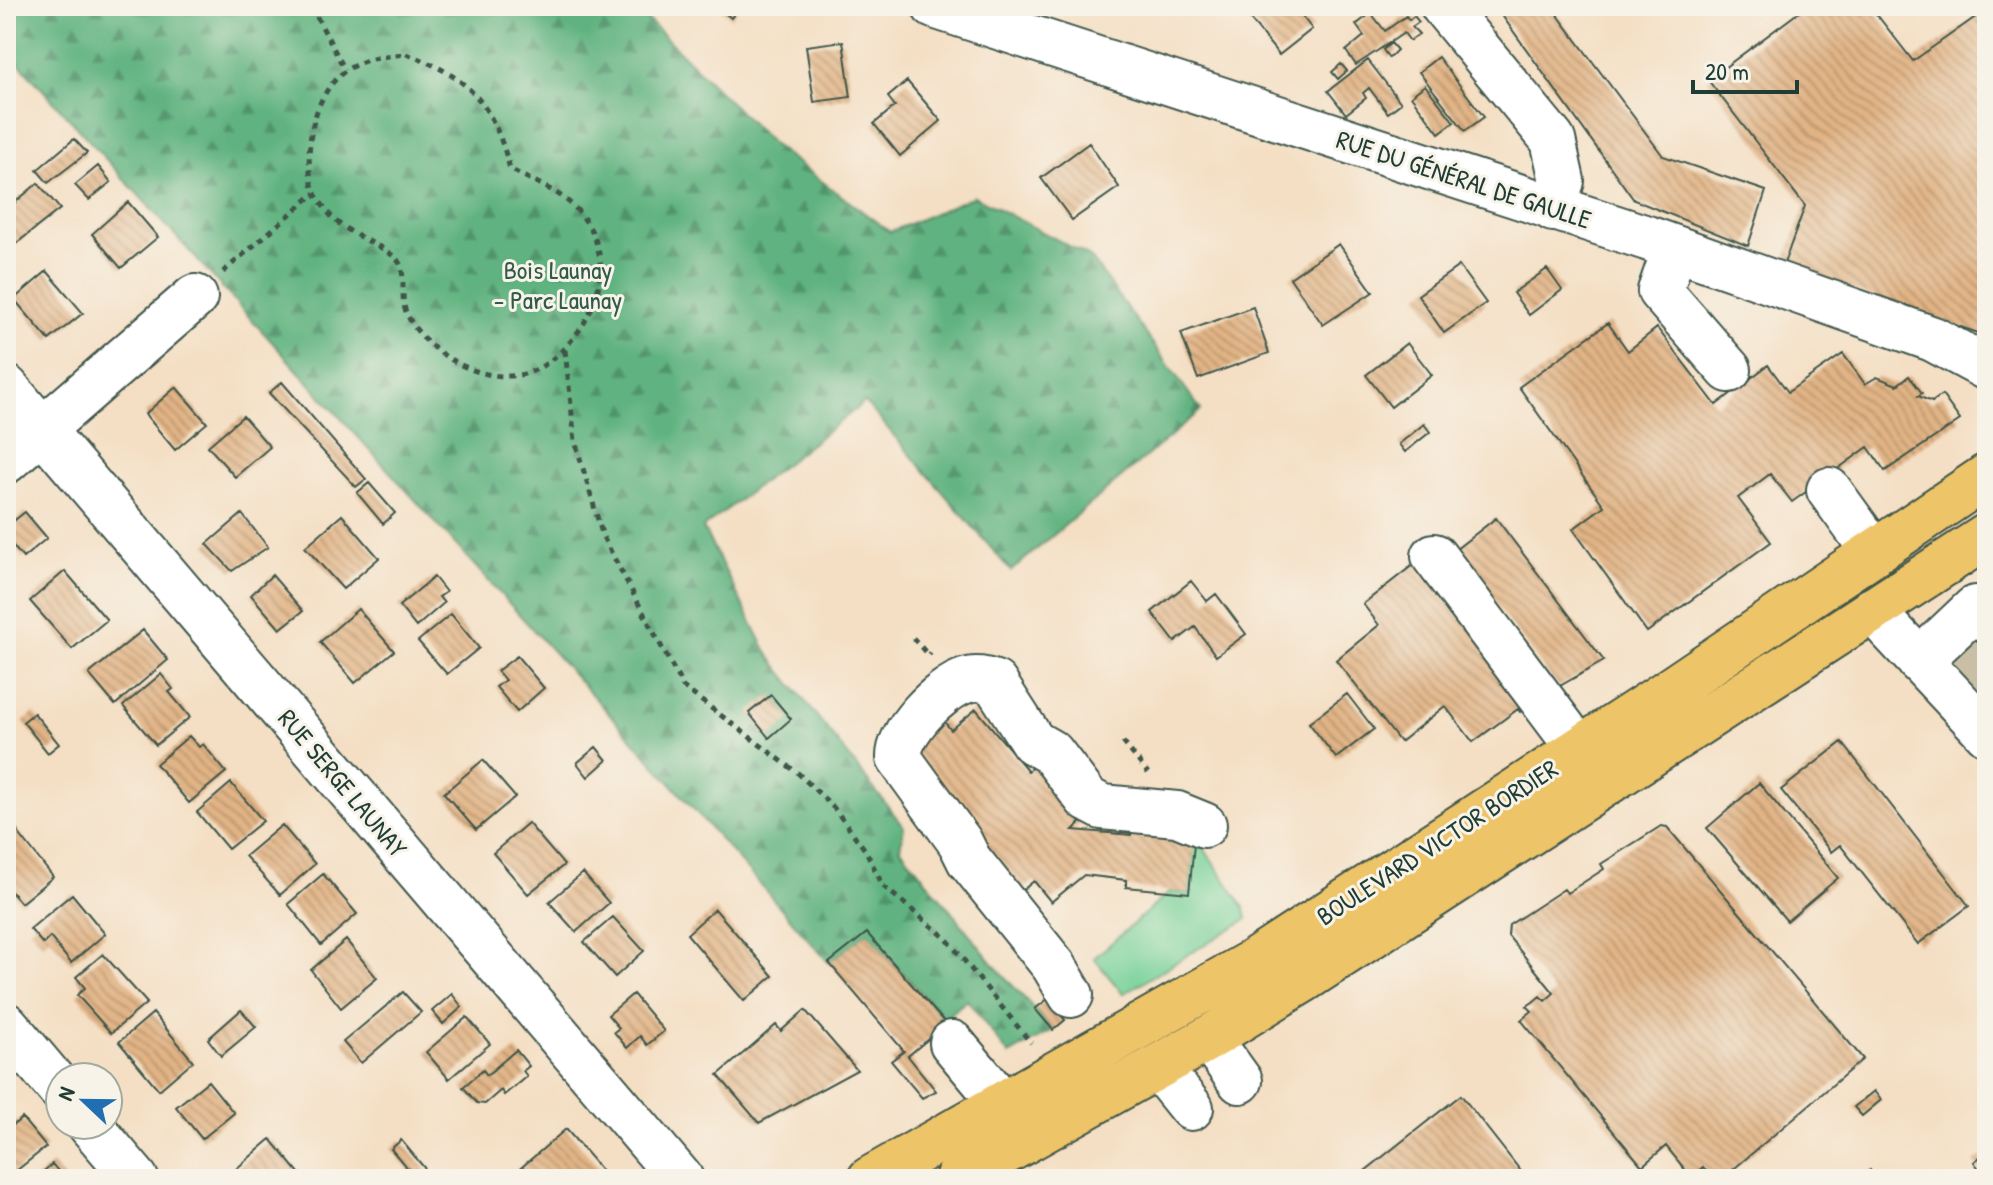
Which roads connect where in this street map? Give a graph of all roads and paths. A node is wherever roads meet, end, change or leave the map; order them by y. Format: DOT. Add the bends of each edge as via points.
graph roads {
  1 [pos="311,6"];
  2 [pos="934,6"];
  3 [pos="1443,6"];
  4 [pos="345,70"];
  5 [pos="315,193"];
  6 [pos="1553,209"];
  7 [pos="1675,248"];
  8 [pos="195,297"];
  9 [pos="564,349"];
  10 [pos="1987,368"];
  11 [pos="1729,370"];
  12 [pos="6,387"];
  13 [pos="43,430"];
  14 [pos="6,461"];
  15 [pos="1987,476"];
  16 [pos="1829,490"];
  17 [pos="1987,536"];
  18 [pos="1874,552"];
  19 [pos="1434,556"];
  20 [pos="1872,610"];
  21 [pos="1986,619"];
  22 [pos="1949,685"];
  23 [pos="1123,742"];
  24 [pos="1579,749"];
  25 [pos="1150,775"];
  26 [pos="1204,825"];
  27 [pos="1071,995"];
  28 [pos="6,1025"];
  29 [pos="1209,1038"];
  30 [pos="952,1043"];
  31 [pos="1158,1067"];
  32 [pos="44,1070"];
  33 [pos="1056,1076"];
  34 [pos="1240,1081"];
  35 [pos="1003,1104"];
  36 [pos="1191,1108"];
  37 [pos="104,1141"];
  38 [pos="136,1179"];
  39 [pos="681,1179"];
  40 [pos="870,1179"];
  41 [pos="957,1179"];
  1 -- 4 [label="path"];
  2 -- 6 [label="street, RUE DU GÉNÉRAL DE GAULLE"];
  3 -- 6 [label="street" via="1553,140 1562,181"];
  4 -- 5 [label="path" via="324,98 312,128 309,161"];
  4 -- 9 [label="path" via="375,57 406,54 440,66 484,103 510,169 556,191 591,227 601,258 598,293 588,321"];
  5 -- 8 [label="path"];
  5 -- 9 [label="path" via="334,219 400,264 406,311 419,335 441,352 475,371 509,376 541,368"];
  6 -- 7 [label="street, RUE DU GÉNÉRAL DE GAULLE"];
  7 -- 10 [label="street, RUE DU GÉNÉRAL DE GAULLE" via="1933,339"];
  7 -- 11 [label="street" via="1660,291"];
  8 -- 13 [label="street"];
  9 -- 33 [label="path" via="575,441 603,537 683,687 799,774 834,808 866,851 883,886 946,938"];
  12 -- 13 [label="street, RUE SERGE LAUNAY"];
  13 -- 14 [label="street"];
  13 -- 39 [label="street, RUE SERGE LAUNAY"];
  15 -- 18 [label="main road, BOULEVARD VICTOR BORDIER"];
  16 -- 18 [label="street"];
  17 -- 20 [label="main road, BOULEVARD VICTOR BORDIER"];
  18 -- 24 [label="main road, BOULEVARD VICTOR BORDIER"];
  19 -- 24 [label="street"];
  20 -- 22 [label="street"];
  20 -- 29 [label="main road, BOULEVARD VICTOR BORDIER"];
  21 -- 22 [label="street" via="1975,608"];
  23 -- 25 [label="path"];
  24 -- 33 [label="main road, BOULEVARD VICTOR BORDIER" via="1256,960"];
  26 -- 27 [label="street" via="1177,814 1102,807 1087,799 1052,753 1033,742 995,683 970,679 954,686 905,730 899,758"];
  28 -- 32 [label="street"];
  29 -- 31 [label="main road, BOULEVARD VICTOR BORDIER"];
  29 -- 34 [label="street"];
  30 -- 35 [label="street"];
  31 -- 36 [label="street"];
  31 -- 41 [label="main road, BOULEVARD VICTOR BORDIER"];
  33 -- 35 [label="main road, BOULEVARD VICTOR BORDIER"];
  35 -- 40 [label="main road, BOULEVARD VICTOR BORDIER"];
  37 -- 38 [label="street"];
}
